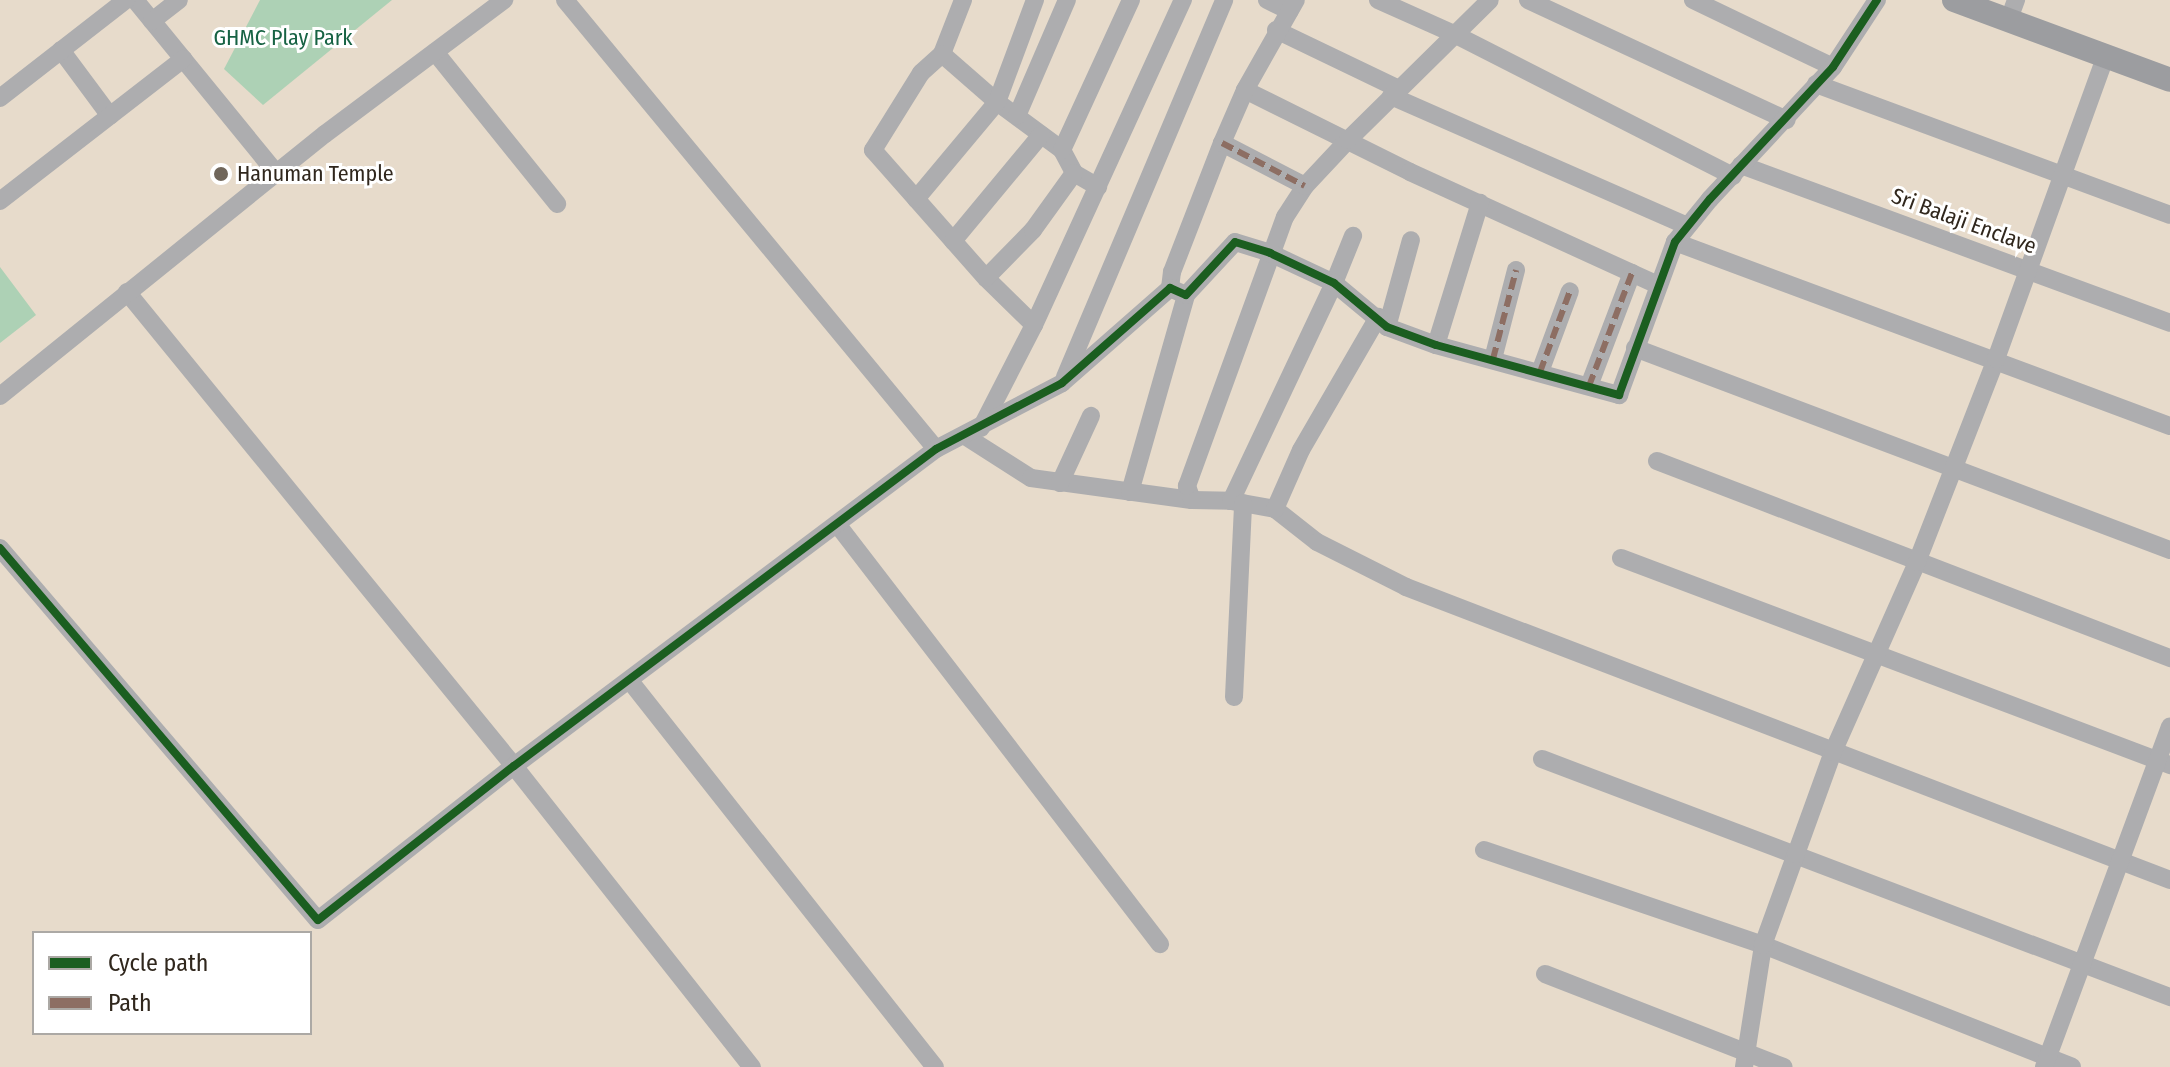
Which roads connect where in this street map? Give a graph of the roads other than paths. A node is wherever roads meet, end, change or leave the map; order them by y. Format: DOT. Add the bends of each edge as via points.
graph roads {
  1 [pos="126,0"];
  2 [pos="135,0"];
  3 [pos="179,0"];
  4 [pos="504,0"];
  5 [pos="565,0"];
  6 [pos="962,0"];
  7 [pos="1035,0"];
  8 [pos="1067,0"];
  9 [pos="1131,0"];
  10 [pos="1183,0"];
  11 [pos="1224,0"];
  12 [pos="1267,0"];
  13 [pos="1378,0"];
  14 [pos="1490,0"];
  15 [pos="1528,0"];
  16 [pos="1693,0"];
  17 [pos="1877,0"];
  18 [pos="1954,0"];
  19 [pos="1985,0"];
  20 [pos="1293,5"];
  21 [pos="2014,5"];
  22 [pos="152,21"];
  23 [pos="1276,30"];
  24 [pos="1454,34"];
  25 [pos="61,50"];
  26 [pos="435,52"];
  27 [pos="942,54"];
  28 [pos="2106,55"];
  29 [pos="183,59"];
  30 [pos="1833,67"];
  31 [pos="2170,68"];
  32 [pos="2170,80"];
  33 [pos="1816,84"];
  34 [pos="1245,90"];
  35 [pos="1395,92"];
  36 [pos="0,98"];
  37 [pos="997,102"];
  38 [pos="110,116"];
  39 [pos="1017,116"];
  40 [pos="1786,120"];
  41 [pos="1041,135"];
  42 [pos="1348,140"];
  43 [pos="1222,143"];
  44 [pos="1062,150"];
  45 [pos="1737,170"];
  46 [pos="276,173"];
  47 [pos="1074,173"];
  48 [pos="2063,174"];
  49 [pos="1305,186"];
  50 [pos="1098,187"];
  51 [pos="916,199"];
  52 [pos="0,201"];
  53 [pos="1480,203"];
  54 [pos="557,204"];
  55 [pos="2170,215"];
  56 [pos="1687,226"];
  57 [pos="1353,236"];
  58 [pos="1411,240"];
  59 [pos="953,241"];
  60 [pos="1675,242"];
  61 [pos="1270,253"];
  62 [pos="1516,270"];
  63 [pos="2028,271"];
  64 [pos="1632,273"];
  65 [pos="986,278"];
  66 [pos="1334,283"];
  67 [pos="1658,285"];
  68 [pos="1570,291"];
  69 [pos="127,292"];
  70 [pos="1178,292"];
  71 [pos="1382,322"];
  72 [pos="2170,323"];
  73 [pos="1034,325"];
  74 [pos="1436,345"];
  75 [pos="1635,348"];
  76 [pos="1493,359"];
  77 [pos="1996,359"];
  78 [pos="1540,372"];
  79 [pos="1062,383"];
  80 [pos="1589,386"];
  81 [pos="0,396"];
  82 [pos="1091,416"];
  83 [pos="2170,426"];
  84 [pos="973,432"];
  85 [pos="936,449"];
  86 [pos="1657,461"];
  87 [pos="1952,468"];
  88 [pos="1060,483"];
  89 [pos="1130,492"];
  90 [pos="1192,500"];
  91 [pos="1237,502"];
  92 [pos="1275,509"];
  93 [pos="837,524"];
  94 [pos="0,548"];
  95 [pos="2170,550"];
  96 [pos="1621,558"];
  97 [pos="1917,562"];
  98 [pos="1877,655"];
  99 [pos="2170,658"];
  100 [pos="630,681"];
  101 [pos="1234,697"];
  102 [pos="2170,727"];
  103 [pos="1833,752"];
  104 [pos="1542,759"];
  105 [pos="2164,762"];
  106 [pos="514,766"];
  107 [pos="1484,850"];
  108 [pos="1796,854"];
  109 [pos="2120,861"];
  110 [pos="2170,880"];
  111 [pos="1160,944"];
  112 [pos="1763,945"];
  113 [pos="2080,964"];
  114 [pos="1545,974"];
  115 [pos="2170,997"];
  116 [pos="1745,1058"];
  117 [pos="2046,1063"];
  118 [pos="752,1067"];
  119 [pos="935,1067"];
  120 [pos="1784,1067"];
  121 [pos="2072,1067"];
  1 -- 25 [label="street"];
  2 -- 22 [label="street"];
  3 -- 22 [label="street"];
  4 -- 26 [label="street"];
  5 -- 85 [label="street"];
  6 -- 27 [label="street"];
  7 -- 37 [label="street"];
  8 -- 39 [label="street"];
  9 -- 44 [label="street"];
  10 -- 50 [label="street"];
  11 -- 79 [label="street"];
  12 -- 20 [label="street"];
  13 -- 24 [label="street, Sri Balaji Enclave"];
  14 -- 24 [label="street"];
  15 -- 40 [label="street"];
  16 -- 30 [label="street"];
  17 -- 30 [label="street"];
  18 -- 28 [label="main road"];
  19 -- 21 [label="main road"];
  20 -- 23 [label="street"];
  21 -- 31 [label="main road"];
  22 -- 29 [label="street"];
  23 -- 34 [label="street"];
  23 -- 35 [label="street"];
  24 -- 35 [label="street"];
  24 -- 45 [label="street, Sri Balaji Enclave"];
  25 -- 36 [label="street"];
  25 -- 38 [label="street"];
  26 -- 46 [label="street"];
  26 -- 54 [label="street"];
  27 -- 37 [label="street"];
  27 -- 51 [label="street" via="921,73 873,150"];
  28 -- 32 [label="main road"];
  28 -- 48 [label="street"];
  29 -- 38 [label="street"];
  29 -- 46 [label="street"];
  30 -- 33 [label="street"];
  33 -- 40 [label="street"];
  33 -- 48 [label="street"];
  34 -- 42 [label="street"];
  34 -- 43 [label="street"];
  35 -- 42 [label="street"];
  35 -- 56 [label="street"];
  37 -- 39 [label="street"];
  37 -- 51 [label="street"];
  38 -- 52 [label="street"];
  39 -- 41 [label="street"];
  40 -- 45 [label="street"];
  41 -- 44 [label="street"];
  41 -- 59 [label="street"];
  42 -- 49 [label="street"];
  42 -- 53 [label="street"];
  43 -- 49 [label="street"];
  43 -- 70 [label="street" via="1172,272"];
  44 -- 47 [label="street"];
  45 -- 56 [label="street"];
  45 -- 63 [label="street, Sri Balaji Enclave"];
  46 -- 69 [label="street"];
  47 -- 50 [label="street"];
  47 -- 65 [label="street" via="1033,230"];
  48 -- 55 [label="street"];
  48 -- 63 [label="street"];
  49 -- 61 [label="street"];
  50 -- 73 [label="street"];
  51 -- 59 [label="street"];
  53 -- 64 [label="street"];
  53 -- 74 [label="street"];
  56 -- 60 [label="street"];
  57 -- 66 [label="street"];
  58 -- 71 [label="street"];
  59 -- 65 [label="street"];
  60 -- 67 [label="street"];
  60 -- 77 [label="street"];
  61 -- 66 [label="street"];
  61 -- 70 [label="street" via="1235,242"];
  61 -- 90 [label="street" via="1187,486"];
  62 -- 76 [label="street"];
  63 -- 72 [label="street, Sri Balaji Enclave"];
  63 -- 77 [label="street"];
  64 -- 67 [label="street"];
  64 -- 80 [label="street"];
  65 -- 73 [label="street"];
  66 -- 71 [label="street"];
  66 -- 91 [label="street"];
  67 -- 75 [label="street"];
  68 -- 78 [label="street"];
  69 -- 81 [label="street"];
  69 -- 106 [label="street"];
  70 -- 79 [label="street"];
  70 -- 89 [label="street"];
  71 -- 74 [label="street"];
  71 -- 92 [label="street" via="1301,450"];
  73 -- 84 [label="street"];
  74 -- 76 [label="street"];
  75 -- 80 [label="street" via="1619,395"];
  75 -- 87 [label="street"];
  76 -- 78 [label="street"];
  77 -- 83 [label="street"];
  77 -- 87 [label="street"];
  78 -- 80 [label="street"];
  79 -- 84 [label="street"];
  82 -- 88 [label="street"];
  84 -- 85 [label="street"];
  84 -- 88 [label="street" via="1031,478"];
  85 -- 93 [label="street"];
  86 -- 97 [label="street"];
  87 -- 95 [label="street"];
  87 -- 97 [label="street"];
  88 -- 89 [label="street"];
  89 -- 90 [label="street"];
  90 -- 91 [label="street"];
  91 -- 92 [label="street"];
  91 -- 101 [label="street"];
  92 -- 103 [label="street" via="1317,542 1406,587"];
  93 -- 100 [label="street"];
  93 -- 111 [label="street"];
  94 -- 106 [label="street" via="318,920"];
  96 -- 98 [label="street"];
  97 -- 98 [label="street"];
  97 -- 99 [label="street"];
  98 -- 103 [label="street"];
  98 -- 105 [label="street"];
  100 -- 106 [label="street"];
  100 -- 119 [label="street"];
  102 -- 105 [label="street"];
  103 -- 108 [label="street"];
  103 -- 109 [label="street"];
  104 -- 108 [label="street"];
  105 -- 109 [label="street"];
  106 -- 118 [label="street"];
  107 -- 112 [label="street"];
  108 -- 112 [label="street"];
  108 -- 113 [label="street"];
  109 -- 110 [label="street"];
  109 -- 113 [label="street"];
  112 -- 116 [label="street"];
  112 -- 117 [label="street"];
  113 -- 115 [label="street"];
  113 -- 117 [label="street"];
  114 -- 116 [label="street"];
  116 -- 120 [label="street"];
  117 -- 121 [label="street"];
}
